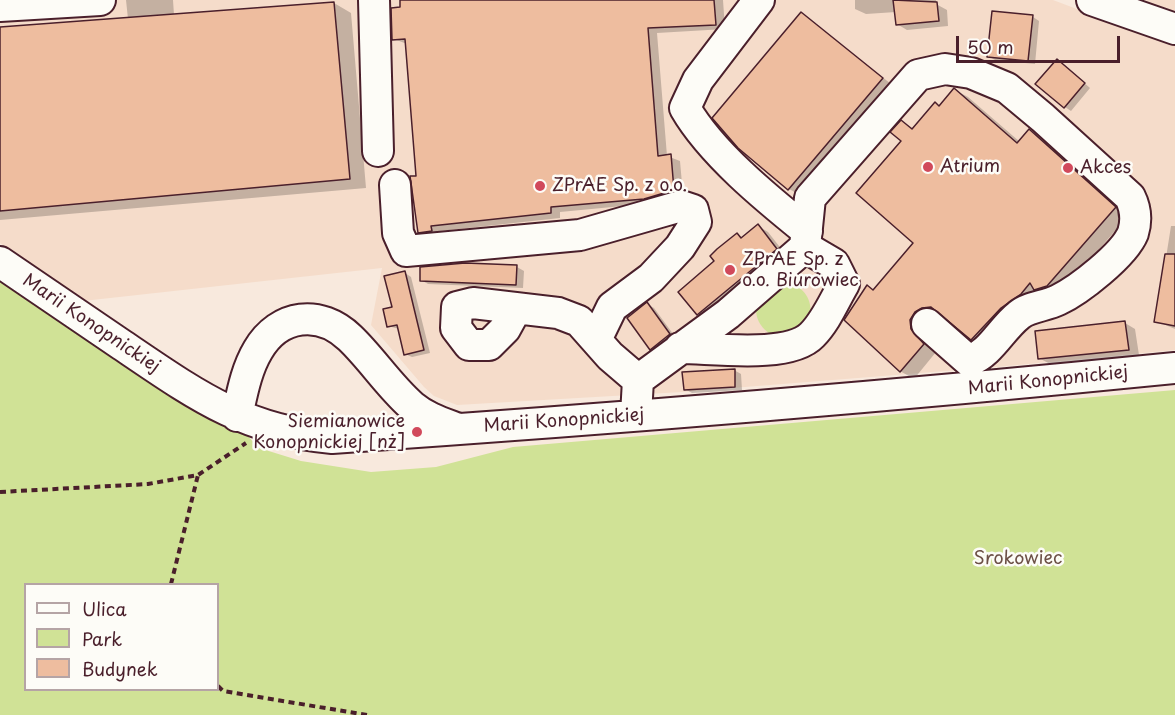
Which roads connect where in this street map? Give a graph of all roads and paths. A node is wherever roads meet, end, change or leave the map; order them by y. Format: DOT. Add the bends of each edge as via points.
graph roads {
  1 [pos="100,0"];
  2 [pos="374,0"];
  3 [pos="759,0"];
  4 [pos="1092,0"];
  5 [pos="0,6"];
  6 [pos="1175,29"];
  7 [pos="378,151"];
  8 [pos="395,185"];
  9 [pos="806,239"];
  10 [pos="0,262"];
  11 [pos="516,309"];
  12 [pos="927,324"];
  13 [pos="596,340"];
  14 [pos="680,348"];
  15 [pos="1175,368"];
  16 [pos="638,380"];
  17 [pos="636,415"];
  18 [pos="237,416"];
  19 [pos="269,428"];
  20 [pos="459,429"];
  21 [pos="198,475"];
  22 [pos="0,492"];
  23 [pos="171,583"];
  24 [pos="219,687"];
  25 [pos="367,715"];
  1 -- 5 [label="street"];
  2 -- 7 [label="street"];
  3 -- 9 [label="street" via="698,80 685,108 697,129"];
  4 -- 6 [label="street"];
  8 -- 13 [label="street" via="398,233 406,251 580,236 681,206 693,210 696,222 680,247 651,278 612,307"];
  9 -- 12 [label="street" via="810,198 918,75 945,69 971,73 1007,88 1130,197 1136,219 1122,248 1098,273 1060,299 1020,313 979,357 969,361"];
  9 -- 14 [label="street" via="728,314"];
  9 -- 14 [label="street" via="834,264 844,284 811,337 778,349"];
  10 -- 18 [label="street, Marii Konopnickiej" via="185,387"];
  11 -- 13 [label="street" via="558,313 579,321"];
  13 -- 16 [label="street"];
  14 -- 16 [label="street"];
  15 -- 17 [label="street, Marii Konopnickiej"];
  16 -- 17 [label="street"];
  17 -- 20 [label="street, Marii Konopnickiej"];
  18 -- 19 [label="street, Marii Konopnickiej"];
  18 -- 20 [label="street" via="258,350 282,325 319,319 350,337 411,405 430,419"];
  19 -- 20 [label="street, Marii Konopnickiej" via="332,438"];
  19 -- 21 [label="path"];
  21 -- 22 [label="path" via="148,484"];
  21 -- 23 [label="path"];
  24 -- 25 [label="path" via="223,691"];
}
